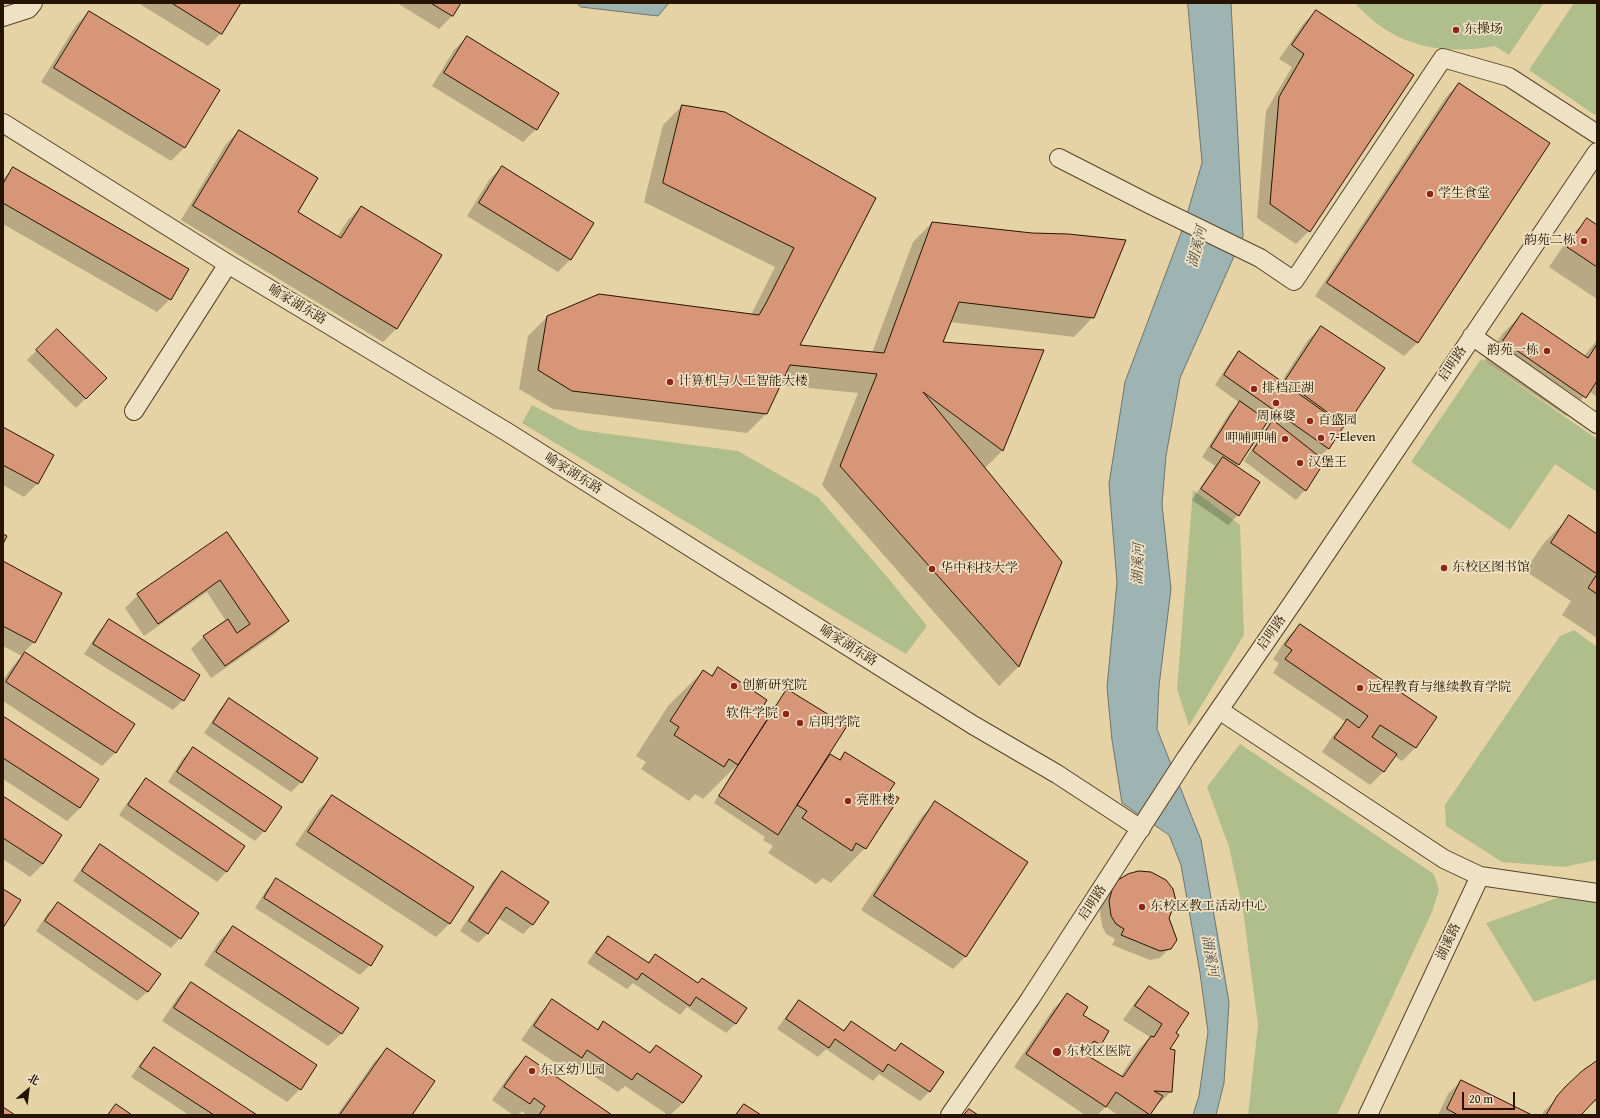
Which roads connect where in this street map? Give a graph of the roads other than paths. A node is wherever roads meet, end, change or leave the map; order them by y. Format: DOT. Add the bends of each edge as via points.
graph roads {
  1 [pos="33,3"];
  2 [pos="3,16"];
  3 [pos="3,123"];
  4 [pos="1597,134"];
  5 [pos="1597,152"];
  6 [pos="1059,158"];
  7 [pos="228,264"];
  8 [pos="1472,336"];
  9 [pos="134,411"];
  10 [pos="1597,424"];
  11 [pos="1219,710"];
  12 [pos="1141,828"];
  13 [pos="1480,876"];
  14 [pos="1597,893"];
  15 [pos="950,1115"];
  16 [pos="1368,1115"];
  1 -- 2 [label="street" via="28,9"];
  3 -- 7 [label="street, 喻家湖东路"];
  4 -- 6 [label="street" via="1509,77 1443,58 1294,281 1254,255"];
  5 -- 8 [label="street, 启明路"];
  7 -- 9 [label="street"];
  7 -- 12 [label="street, 喻家湖东路" via="494,424"];
  8 -- 10 [label="street"];
  8 -- 11 [label="street, 启明路"];
  11 -- 12 [label="street, 启明路"];
  11 -- 13 [label="street" via="1444,859"];
  12 -- 15 [label="street, 启明路" via="1030,999"];
  13 -- 14 [label="street"];
  13 -- 16 [label="street, 湖溪路"];
}
